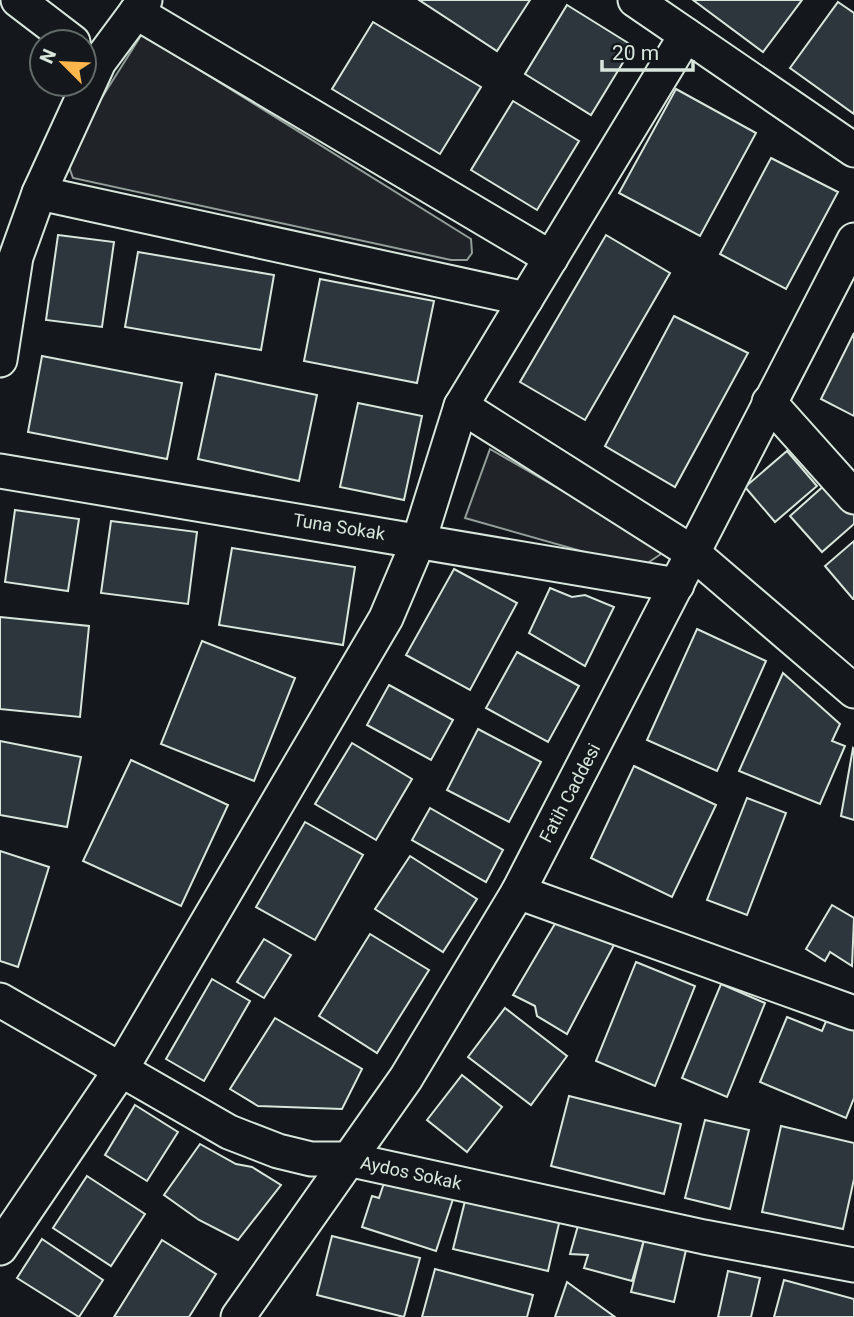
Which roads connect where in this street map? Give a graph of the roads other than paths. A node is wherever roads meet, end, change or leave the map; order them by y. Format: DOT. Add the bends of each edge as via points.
graph roads {
  1 [pos="19,0"];
  2 [pos="648,4"];
  3 [pos="140,6"];
  4 [pos="55,28"];
  5 [pos="686,35"];
  6 [pos="98,49"];
  7 [pos="75,98"];
  8 [pos="854,150"];
  9 [pos="39,193"];
  10 [pos="854,240"];
  11 [pos="551,258"];
  12 [pos="526,299"];
  13 [pos="0,360"];
  14 [pos="769,402"];
  15 [pos="461,407"];
  16 [pos="0,471"];
  17 [pos="854,497"];
  18 [pos="419,540"];
  19 [pos="693,553"];
  20 [pos="677,585"];
  21 [pos="854,691"];
  22 [pos="518,892"];
  23 [pos="0,1000"];
  24 [pos="854,1013"];
  25 [pos="120,1071"];
  26 [pos="347,1159"];
  27 [pos="0,1248"];
  28 [pos="854,1265"];
  29 [pos="249,1315"];
  1 -- 4 [label="street"];
  2 -- 5 [label="street"];
  3 -- 6 [label="street"];
  3 -- 11 [label="street"];
  5 -- 8 [label="street"];
  5 -- 11 [label="street"];
  7 -- 9 [label="street"];
  9 -- 12 [label="street"];
  9 -- 13 [label="street" via="16,257"];
  10 -- 14 [label="street, Fatih Caddesi"];
  11 -- 12 [label="street"];
  12 -- 15 [label="street"];
  14 -- 17 [label="street"];
  14 -- 19 [label="street, Fatih Caddesi"];
  15 -- 18 [label="street"];
  15 -- 19 [label="street"];
  16 -- 18 [label="street, Tuna Sokak"];
  18 -- 20 [label="street, Tuna Sokak"];
  18 -- 25 [label="street" via="386,618"];
  19 -- 20 [label="street, Fatih Caddesi"];
  19 -- 21 [label="street"];
  20 -- 22 [label="street, Fatih Caddesi"];
  22 -- 24 [label="street"];
  22 -- 26 [label="street, Fatih Caddesi" via="413,1066"];
  23 -- 25 [label="street, Aydos Sokak"];
  25 -- 26 [label="street, Aydos Sokak" via="229,1132 278,1151"];
  25 -- 27 [label="street"];
  26 -- 28 [label="street, Aydos Sokak"];
  26 -- 29 [label="street, Fatih Caddesi"];
}
